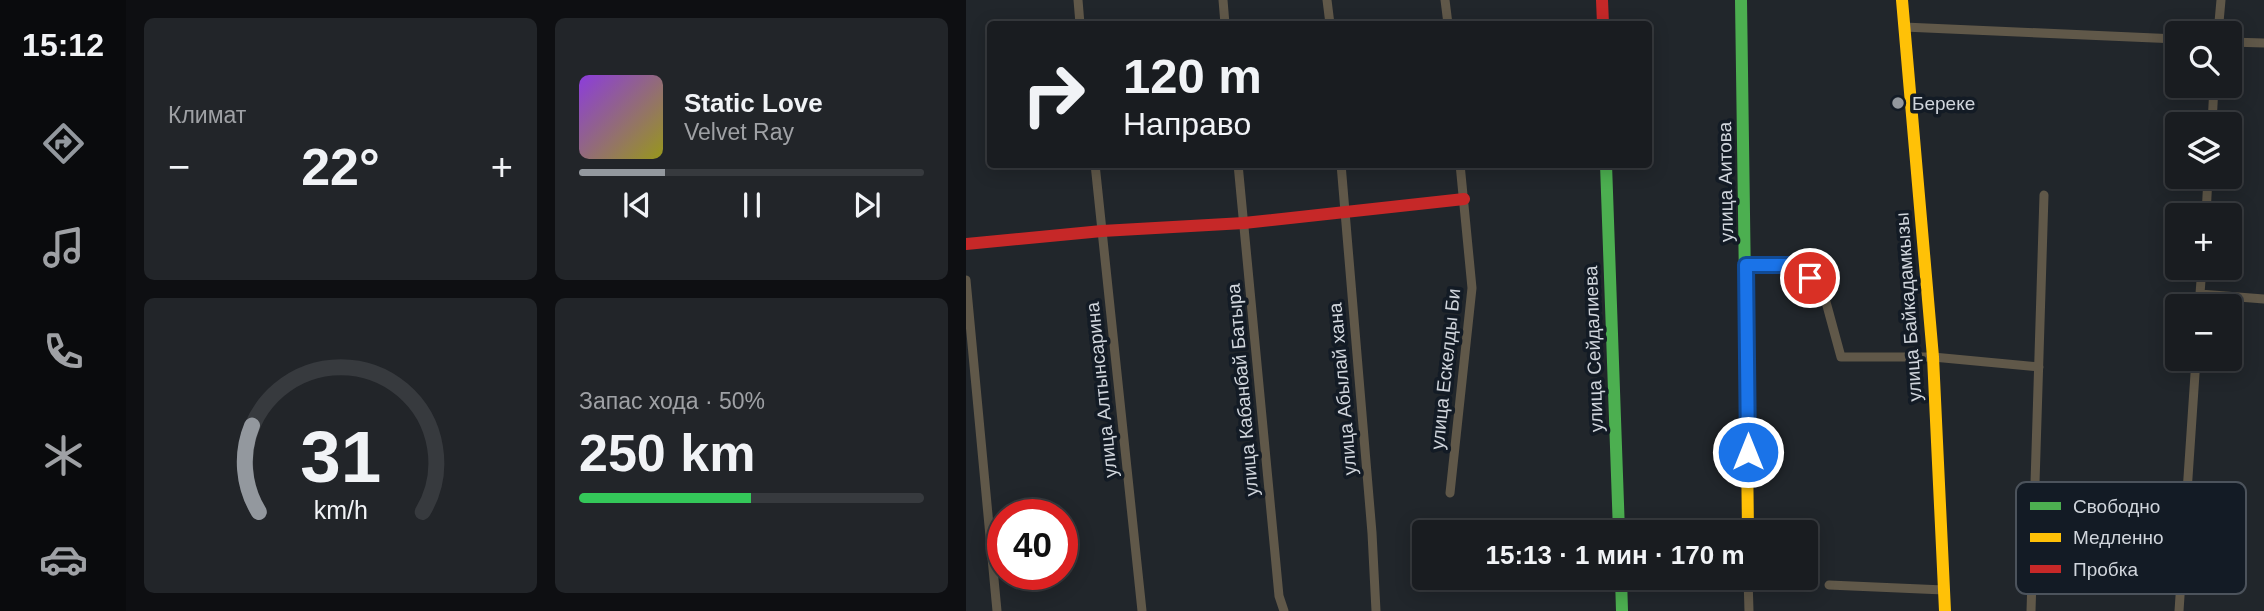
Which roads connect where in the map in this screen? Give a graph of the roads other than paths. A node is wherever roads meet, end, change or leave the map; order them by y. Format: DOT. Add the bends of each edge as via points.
graph roads {
  1 [pos="1078,0"];
  2 [pos="1223,0"];
  3 [pos="1328,0"];
  4 [pos="1445,0"];
  5 [pos="1602,0"];
  6 [pos="1741,0"];
  7 [pos="1902,0"];
  8 [pos="2221,0"];
  9 [pos="1080,21"];
  10 [pos="1225,21"];
  11 [pos="1330,21"];
  12 [pos="1447,21"];
  13 [pos="1603,21"];
  14 [pos="2219,21"];
  15 [pos="1904,27"];
  16 [pos="2165,38"];
  17 [pos="2242,42"];
  18 [pos="2264,43"];
  19 [pos="1095,168"];
  20 [pos="1238,168"];
  21 [pos="1341,168"];
  22 [pos="1460,168"];
  23 [pos="1606,168"];
  24 [pos="2044,195"];
  25 [pos="1464,200"];
  26 [pos="1344,214"];
  27 [pos="1244,223"];
  28 [pos="1102,231"];
  29 [pos="966,244"];
  30 [pos="1746,265"];
  31 [pos="966,280"];
  32 [pos="2201,280"];
  33 [pos="2200,294"];
  34 [pos="2242,297"];
  35 [pos="2264,299"];
  36 [pos="1933,357"];
  37 [pos="2039,367"];
  38 [pos="2195,371"];
  39 [pos="2035,482"];
  40 [pos="2188,482"];
  41 [pos="1450,493"];
  42 [pos="1619,520"];
  43 [pos="1748,520"];
  44 [pos="1829,585"];
  45 [pos="1621,590"];
  46 [pos="1748,590"];
  47 [pos="1944,590"];
  48 [pos="997,611"];
  49 [pos="1142,611"];
  50 [pos="1284,611"];
  51 [pos="1376,611"];
  52 [pos="1622,611"];
  53 [pos="1749,611"];
  54 [pos="1945,611"];
  1 -- 9 [label="street"];
  2 -- 10 [label="street"];
  3 -- 11 [label="street"];
  4 -- 12 [label="street"];
  5 -- 13 [label="street"];
  6 -- 30 [label="street, улица Аитова"];
  7 -- 15 [label="street, улица Байкадамкызы"];
  8 -- 14 [label="street"];
  15 -- 16 [label="street"];
  15 -- 36 [label="street, улица Байкадамкызы"];
  17 -- 18 [label="street"];
  19 -- 28 [label="street, улица Алтынсарина"];
  20 -- 27 [label="street, улица Кабанбай Батыра"];
  21 -- 26 [label="street, улица Абылай хана"];
  22 -- 25 [label="street, улица Ескелды Би"];
  23 -- 42 [label="street, улица Сейдалиева"];
  24 -- 37 [label="street"];
  25 -- 26 [label="street"];
  25 -- 41 [label="street, улица Ескелды Би" via="1472,288"];
  26 -- 27 [label="street"];
  26 -- 51 [label="street, улица Абылай хана"];
  27 -- 28 [label="street"];
  27 -- 50 [label="street, улица Кабанбай Батыра"];
  28 -- 29 [label="street"];
  28 -- 49 [label="street, улица Алтынсарина"];
  30 -- 36 [label="street" via="1796,265 1823,291 1841,357"];
  30 -- 43 [label="street, улица Аитова"];
  31 -- 48 [label="street"];
  32 -- 33 [label="street"];
  34 -- 35 [label="street"];
  36 -- 37 [label="street"];
  36 -- 47 [label="street, улица Байкадамкызы"];
  37 -- 39 [label="street"];
  38 -- 40 [label="street"];
  44 -- 47 [label="street"];
  45 -- 52 [label="street"];
  46 -- 53 [label="street"];
  47 -- 54 [label="street, улица Байкадамкызы"];
}
